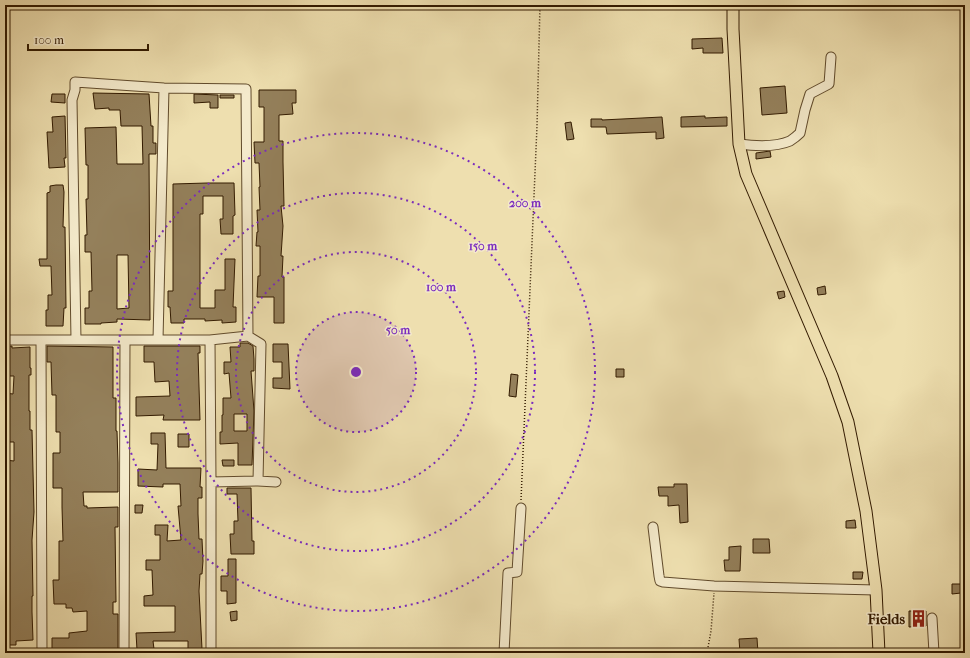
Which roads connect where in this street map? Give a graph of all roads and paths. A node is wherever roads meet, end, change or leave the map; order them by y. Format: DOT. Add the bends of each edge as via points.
graph roads {
  1 [pos="540,5"];
  2 [pos="733,5"];
  3 [pos="831,57"];
  4 [pos="164,88"];
  5 [pos="739,144"];
  6 [pos="248,336"];
  7 [pos="5,340"];
  8 [pos="41,340"];
  9 [pos="76,340"];
  10 [pos="125,340"];
  11 [pos="158,340"];
  12 [pos="210,340"];
  13 [pos="258,481"];
  14 [pos="211,482"];
  15 [pos="276,482"];
  16 [pos="521,508"];
  17 [pos="653,527"];
  18 [pos="714,586"];
  19 [pos="876,590"];
  20 [pos="932,618"];
  21 [pos="42,653"];
  22 [pos="124,653"];
  23 [pos="211,653"];
  24 [pos="504,653"];
  25 [pos="708,653"];
  26 [pos="879,653"];
  27 [pos="934,653"];
  1 -- 16 [label="path"];
  2 -- 5 [label="main road"];
  3 -- 5 [label="street" via="829,84 810,94 800,133 790,141 775,144"];
  4 -- 6 [label="street" via="246,89"];
  4 -- 9 [label="street" via="75,82 72,100"];
  4 -- 11 [label="street"];
  5 -- 19 [label="main road" via="746,174 832,376 848,422 866,511"];
  6 -- 12 [label="street"];
  6 -- 13 [label="street" via="261,344"];
  7 -- 8 [label="street"];
  8 -- 9 [label="street"];
  8 -- 21 [label="street"];
  9 -- 10 [label="street"];
  10 -- 11 [label="street"];
  10 -- 22 [label="street"];
  11 -- 12 [label="street"];
  12 -- 14 [label="street"];
  13 -- 14 [label="street"];
  13 -- 15 [label="street"];
  14 -- 23 [label="street"];
  16 -- 24 [label="street" via="517,572 508,573"];
  17 -- 18 [label="street" via="660,581"];
  18 -- 19 [label="street"];
  18 -- 25 [label="path"];
  19 -- 26 [label="main road"];
  20 -- 27 [label="street"];
}
